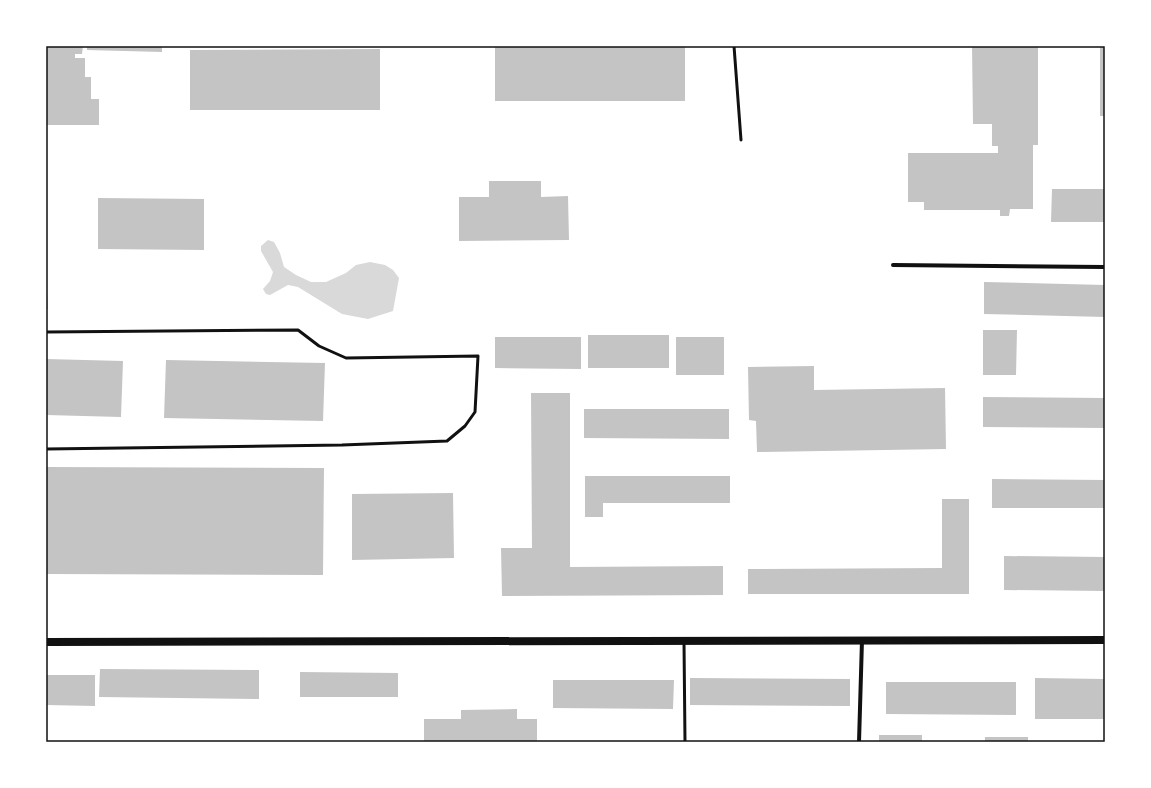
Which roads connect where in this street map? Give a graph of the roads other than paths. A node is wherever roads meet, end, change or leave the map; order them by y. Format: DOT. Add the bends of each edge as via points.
graph roads {
  1 [pos="734,46"];
  2 [pos="741,140"];
  3 [pos="892,265"];
  4 [pos="1105,267"];
  5 [pos="46,332"];
  6 [pos="46,449"];
  7 [pos="684,640"];
  8 [pos="862,640"];
  9 [pos="1105,640"];
  10 [pos="46,642"];
  11 [pos="685,742"];
  12 [pos="859,742"];
  1 -- 2 [label="lane"];
  3 -- 4 [label="street"];
  5 -- 6 [label="lane" via="298,330 318,346 346,358 478,356 475,412 465,426 447,441"];
  7 -- 8 [label="main road"];
  7 -- 10 [label="main road"];
  7 -- 11 [label="lane"];
  8 -- 9 [label="main road"];
  8 -- 12 [label="street"];
}
